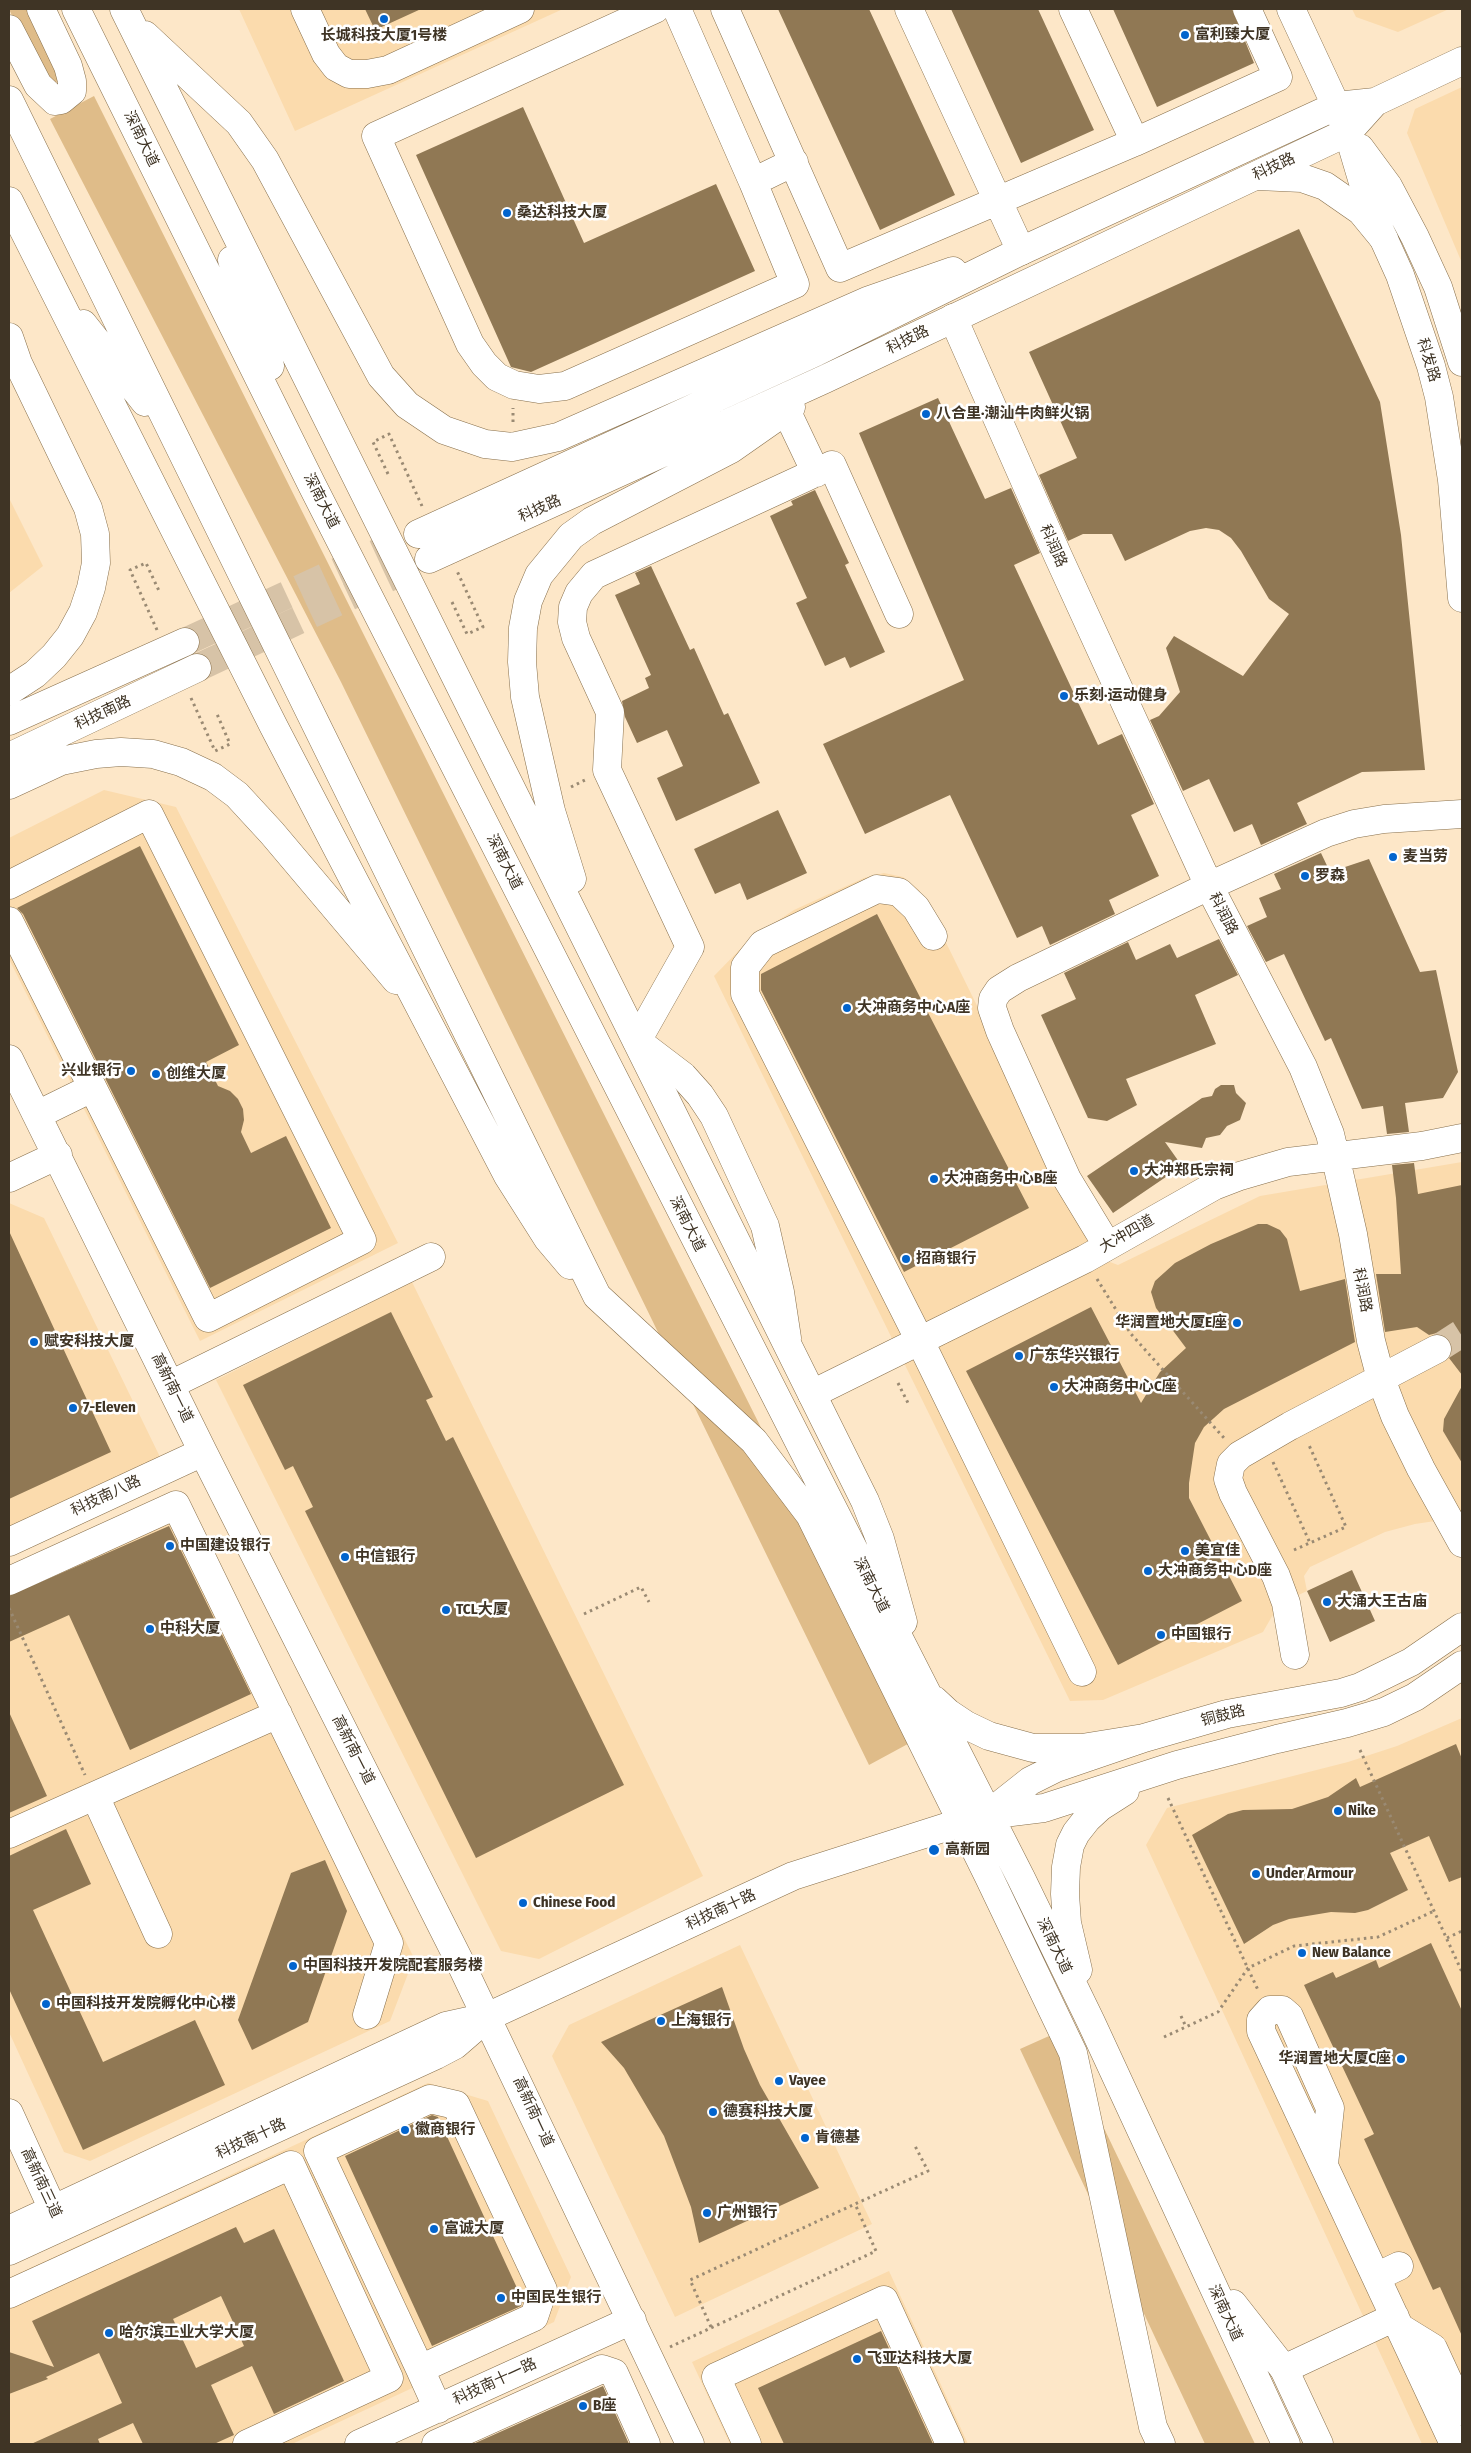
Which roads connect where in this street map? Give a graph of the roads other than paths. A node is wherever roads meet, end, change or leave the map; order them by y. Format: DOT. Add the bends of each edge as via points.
graph roads {
  1 [pos="41,9"];
  2 [pos="76,9"];
  3 [pos="305,9"];
  4 [pos="520,9"];
  5 [pos="655,9"];
  6 [pos="677,9"];
  7 [pos="725,9"];
  8 [pos="909,9"];
  9 [pos="1073,9"];
  10 [pos="1246,9"];
  11 [pos="1291,9"];
  12 [pos="127,15"];
  13 [pos="9,29"];
  14 [pos="1462,62"];
  15 [pos="9,100"];
  16 [pos="1374,102"];
  17 [pos="1336,106"];
  18 [pos="179,117"];
  19 [pos="1348,132"];
  20 [pos="1135,142"];
  21 [pos="794,162"];
  22 [pos="1254,176"];
  23 [pos="753,182"];
  24 [pos="996,200"];
  25 [pos="9,201"];
  26 [pos="1384,240"];
  27 [pos="1021,251"];
  28 [pos="46,275"];
  29 [pos="953,318"];
  30 [pos="9,337"];
  31 [pos="1462,362"];
  32 [pos="825,380"];
  33 [pos="786,410"];
  34 [pos="179,446"];
  35 [pos="816,473"];
  36 [pos="312,485"];
  37 [pos="418,534"];
  38 [pos="429,559"];
  39 [pos="1462,598"];
  40 [pos="899,614"];
  41 [pos="184,642"];
  42 [pos="197,668"];
  43 [pos="9,692"];
  44 [pos="9,721"];
  45 [pos="9,757"];
  46 [pos="9,785"];
  47 [pos="1462,814"];
  48 [pos="9,885"];
  49 [pos="1209,886"];
  50 [pos="9,921"];
  51 [pos="933,936"];
  52 [pos="602,971"];
  53 [pos="422,1009"];
  54 [pos="637,1041"];
  55 [pos="9,1059"];
  56 [pos="92,1088"];
  57 [pos="37,1115"];
  58 [pos="1462,1138"];
  59 [pos="58,1155"];
  60 [pos="1335,1155"];
  61 [pos="9,1178"];
  62 [pos="1096,1252"];
  63 [pos="430,1257"];
  64 [pos="597,1296"];
  65 [pos="920,1340"];
  66 [pos="1437,1349"];
  67 [pos="1381,1379"];
  68 [pos="170,1385"];
  69 [pos="812,1394"];
  70 [pos="203,1452"];
  71 [pos="1458,1532"];
  72 [pos="9,1542"];
  73 [pos="9,1581"];
  74 [pos="1460,1626"];
  75 [pos="1295,1655"];
  76 [pos="1461,1668"];
  77 [pos="1082,1672"];
  78 [pos="918,1677"];
  79 [pos="278,1714"];
  80 [pos="1144,1738"];
  81 [pos="1170,1768"];
  82 [pos="95,1796"];
  83 [pos="975,1819"];
  84 [pos="9,1834"];
  85 [pos="158,1934"];
  86 [pos="1268,2011"];
  87 [pos="367,2015"];
  88 [pos="487,2017"];
  89 [pos="1091,2022"];
  90 [pos="9,2113"];
  91 [pos="57,2218"];
  92 [pos="9,2230"];
  93 [pos="9,2251"];
  94 [pos="1204,2266"];
  95 [pos="9,2294"];
  96 [pos="632,2320"];
  97 [pos="1397,2322"];
  98 [pos="420,2369"];
  99 [pos="1284,2369"];
  100 [pos="438,2409"];
  101 [pos="1462,2411"];
  102 [pos="278,2438"];
  103 [pos="247,2444"];
  104 [pos="359,2444"];
  105 [pos="436,2444"];
  106 [pos="646,2444"];
  107 [pos="690,2444"];
  108 [pos="747,2444"];
  109 [pos="950,2444"];
  110 [pos="1161,2444"];
  111 [pos="1286,2444"];
  112 [pos="1320,2444"];
  113 [pos="1454,2444"];
  1 -- 13 [label="main road" via="72,81 72,91 61,100 55,101 38,85"];
  2 -- 36 [label="main road, 深南大道"];
  3 -- 4 [label="main road" via="326,54 336,67 349,74 367,74 388,70"];
  5 -- 23 [label="main road" via="376,136 470,344 497,377 514,385 539,389 565,386 795,284"];
  6 -- 23 [label="main road"];
  7 -- 21 [label="main road"];
  8 -- 24 [label="main road"];
  9 -- 20 [label="main road"];
  10 -- 20 [label="main road" via="1278,77"];
  11 -- 17 [label="main road, 科发路"];
  12 -- 18 [label="main road"];
  12 -- 27 [label="main road" via="240,123 265,160 380,376 407,405 444,430 485,444 512,447 558,437 867,300"];
  14 -- 16 [label="main road, 科技路"];
  15 -- 34 [label="main road, 深南大道"];
  16 -- 17 [label="main road, 科技路"];
  16 -- 19 [label="main road, 科技路"];
  17 -- 19 [label="main road, 科发路"];
  17 -- 27 [label="main road, 科技路"];
  18 -- 36 [label="main road"];
  18 -- 52 [label="main road"];
  19 -- 22 [label="main road, 科技路"];
  19 -- 26 [label="main road, 科发路" via="1372,213"];
  19 -- 31 [label="main road, 科发路" via="1388,186 1415,237 1438,286"];
  20 -- 24 [label="main road"];
  21 -- 23 [label="main road"];
  21 -- 24 [label="main road" via="840,268"];
  22 -- 26 [label="main road" via="1302,178 1325,186 1361,212"];
  22 -- 29 [label="main road, 科技路"];
  24 -- 27 [label="main road"];
  25 -- 28 [label="main road"];
  26 -- 39 [label="main road, 科发路" via="1419,329 1439,397 1452,480"];
  27 -- 37 [label="main road, 科技路" via="816,352"];
  28 -- 34 [label="main road"];
  28 -- 53 [label="main road" via="274,727"];
  29 -- 32 [label="main road, 科技路"];
  29 -- 49 [label="main road, 科润路"];
  30 -- 43 [label="main road" via="18,363 88,508 95,534 96,563 83,612 70,636 54,656"];
  32 -- 33 [label="main road"];
  32 -- 38 [label="main road, 科技路"];
  33 -- 35 [label="main road"];
  33 -- 52 [label="main road" via="731,449 571,536 539,575 528,601 523,628 525,697 551,811"];
  34 -- 64 [label="main road, 深南大道"];
  35 -- 40 [label="main road" via="832,465"];
  35 -- 54 [label="main road" via="594,575 579,593 573,607 576,638 610,712 607,770 690,947"];
  36 -- 78 [label="main road, 深南大道"];
  41 -- 44 [label="main road, 科技南路"];
  42 -- 45 [label="main road, 科技南路"];
  46 -- 53 [label="main road" via="61,761 121,752 153,754 213,776 272,833"];
  47 -- 49 [label="main road" via="1354,824 1326,833"];
  48 -- 56 [label="main road" via="149,814 362,1240 208,1318"];
  49 -- 60 [label="main road, 科润路" via="1295,1050"];
  49 -- 62 [label="main road" via="1006,984 993,999 992,1008 1000,1031 1078,1200"];
  50 -- 56 [label="main road"];
  51 -- 65 [label="main road" via="916,908 899,892 877,889 763,944 745,966 745,994"];
  52 -- 54 [label="main road"];
  53 -- 64 [label="main road" via="508,1176 548,1239"];
  54 -- 69 [label="main road"];
  55 -- 57 [label="main road, 高新南一道"];
  56 -- 57 [label="main road"];
  57 -- 59 [label="main road, 高新南一道"];
  58 -- 60 [label="main road, 大冲四道" via="1422,1146"];
  59 -- 61 [label="main road"];
  59 -- 68 [label="main road, 高新南一道"];
  60 -- 62 [label="main road, 大冲四道" via="1288,1162 1214,1186"];
  60 -- 67 [label="main road, 科润路"];
  62 -- 65 [label="main road, 大冲四道"];
  63 -- 68 [label="main road"];
  64 -- 83 [label="main road, 深南大道" via="754,1441 810,1515"];
  65 -- 69 [label="main road, 大冲四道"];
  65 -- 77 [label="main road"];
  66 -- 67 [label="main road"];
  67 -- 71 [label="main road, 科润路" via="1395,1416"];
  67 -- 75 [label="main road" via="1264,1441 1231,1464 1228,1479 1233,1493 1276,1576 1286,1603"];
  68 -- 70 [label="main road, 高新南一道"];
  69 -- 78 [label="main road" via="873,1519"];
  70 -- 72 [label="main road, 科技南八路"];
  70 -- 88 [label="main road, 高新南一道"];
  73 -- 79 [label="main road" via="176,1505"];
  74 -- 80 [label="main road, 铜鼓路" via="1411,1662 1360,1687 1227,1714"];
  76 -- 81 [label="main road" via="1384,1712"];
  78 -- 80 [label="main road" via="932,1698 948,1713 989,1736 1010,1743 1033,1748 1073,1748"];
  78 -- 83 [label="main road, 深南大道"];
  79 -- 82 [label="main road"];
  79 -- 87 [label="main road" via="389,1943"];
  80 -- 83 [label="main road, 铜鼓路" via="1030,1780"];
  81 -- 83 [label="main road" via="1044,1808"];
  81 -- 89 [label="main road" via="1100,1807 1081,1826 1070,1845 1066,1867 1067,1923"];
  82 -- 84 [label="main road"];
  82 -- 85 [label="main road"];
  83 -- 88 [label="main road, 科技南十路" via="792,1876"];
  83 -- 89 [label="main road, 深南大道"];
  83 -- 110 [label="main road, 深南大道" via="1073,2053 1153,2427"];
  86 -- 97 [label="main road" via="1282,2010 1289,2016 1328,2104 1330,2115 1324,2164 1388,2271"];
  88 -- 91 [label="main road, 科技南十路" via="446,2026"];
  88 -- 96 [label="main road, 高新南一道"];
  89 -- 94 [label="main road, 深南大道"];
  90 -- 91 [label="main road, 高新南三道"];
  91 -- 92 [label="main road, 科技南十路"];
  91 -- 93 [label="main road, 科技南十路"];
  94 -- 99 [label="main road"];
  94 -- 111 [label="main road, 深南大道"];
  95 -- 102 [label="main road" via="291,2165 389,2378"];
  96 -- 100 [label="main road, 科技南十一路"];
  96 -- 107 [label="main road, 高新南一道"];
  97 -- 99 [label="main road"];
  97 -- 101 [label="main road" via="1433,2348"];
  97 -- 113 [label="main road"];
  98 -- 98 [label="main road" via="318,2151 430,2099 456,2105 543,2290 534,2317"];
  98 -- 100 [label="main road"];
  99 -- 112 [label="main road"];
  100 -- 104 [label="main road, 科技南十一路"];
  102 -- 103 [label="main road"];
  105 -- 106 [label="main road" via="602,2369 614,2373"];
  108 -- 109 [label="main road" via="716,2377 884,2300"];
}
